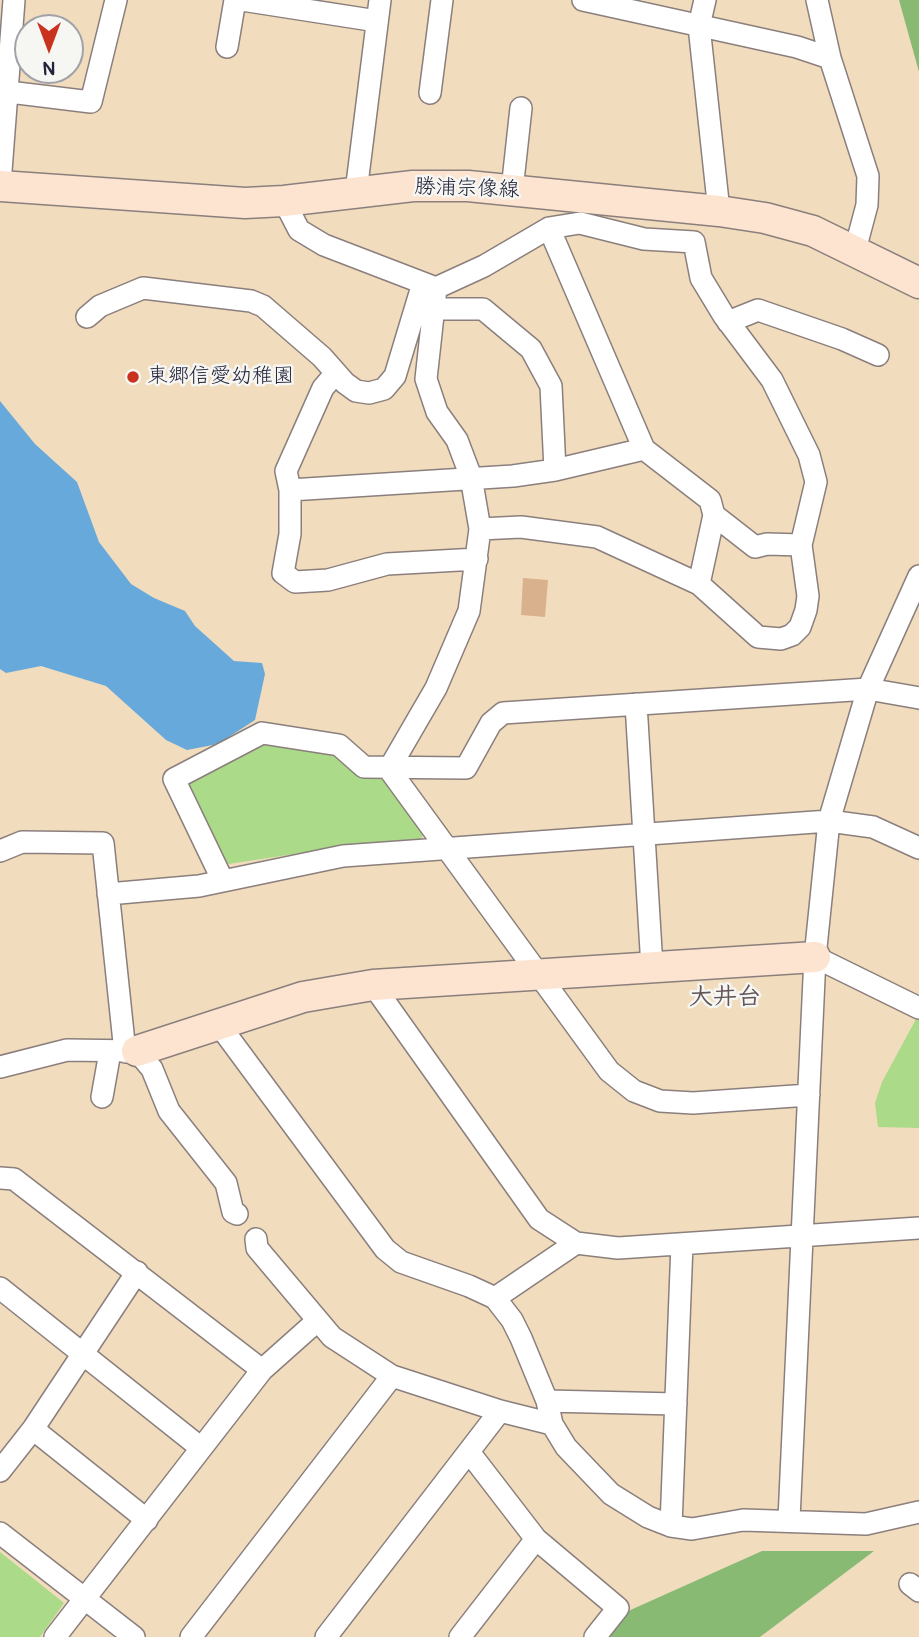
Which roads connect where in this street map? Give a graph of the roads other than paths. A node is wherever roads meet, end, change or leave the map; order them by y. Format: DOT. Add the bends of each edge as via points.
graph roads {
  1 [pos="14,0"];
  2 [pos="116,0"];
  3 [pos="235,0"];
  4 [pos="242,0"];
  5 [pos="442,0"];
  6 [pos="583,0"];
  7 [pos="705,0"];
  8 [pos="817,0"];
  9 [pos="379,10"];
  10 [pos="699,26"];
  11 [pos="228,47"];
  12 [pos="830,58"];
  13 [pos="4,91"];
  14 [pos="430,93"];
  15 [pos="521,108"];
  16 [pos="0,185"];
  17 [pos="512,190"];
  18 [pos="356,192"];
  19 [pos="284,201"];
  20 [pos="719,211"];
  21 [pos="549,228"];
  22 [pos="855,250"];
  23 [pos="919,284"];
  24 [pos="429,285"];
  25 [pos="434,309"];
  26 [pos="87,317"];
  27 [pos="728,322"];
  28 [pos="878,355"];
  29 [pos="335,374"];
  30 [pos="643,450"];
  31 [pos="555,470"];
  32 [pos="471,477"];
  33 [pos="290,490"];
  34 [pos="714,515"];
  35 [pos="480,529"];
  36 [pos="801,545"];
  37 [pos="477,559"];
  38 [pos="919,576"];
  39 [pos="699,584"];
  40 [pos="867,689"];
  41 [pos="919,698"];
  42 [pos="635,704"];
  43 [pos="389,769"];
  44 [pos="829,821"];
  45 [pos="645,834"];
  46 [pos="446,847"];
  47 [pos="919,848"];
  48 [pos="0,851"];
  49 [pos="223,881"];
  50 [pos="108,894"];
  51 [pos="815,957"];
  52 [pos="652,967"];
  53 [pos="537,973"];
  54 [pos="373,985"];
  55 [pos="919,1008"];
  56 [pos="217,1023"];
  57 [pos="124,1052"];
  58 [pos="0,1067"];
  59 [pos="809,1095"];
  60 [pos="102,1097"];
  61 [pos="0,1178"];
  62 [pos="237,1214"];
  63 [pos="919,1228"];
  64 [pos="803,1235"];
  65 [pos="256,1239"];
  66 [pos="576,1243"];
  67 [pos="682,1244"];
  68 [pos="137,1272"];
  69 [pos="0,1288"];
  70 [pos="495,1298"];
  71 [pos="317,1321"];
  72 [pos="81,1355"];
  73 [pos="262,1370"];
  74 [pos="392,1376"];
  75 [pos="547,1401"];
  76 [pos="676,1404"];
  77 [pos="500,1411"];
  78 [pos="552,1424"];
  79 [pos="33,1429"];
  80 [pos="201,1448"];
  81 [pos="469,1452"];
  82 [pos="0,1471"];
  83 [pos="919,1512"];
  84 [pos="789,1519"];
  85 [pos="147,1520"];
  86 [pos="671,1527"];
  87 [pos="0,1533"];
  88 [pos="536,1539"];
  89 [pos="85,1598"];
  90 [pos="55,1637"];
  91 [pos="134,1637"];
  92 [pos="191,1637"];
  93 [pos="326,1637"];
  94 [pos="460,1637"];
  95 [pos="595,1637"];
  1 -- 13 [label="street"];
  2 -- 13 [label="street" via="91,102"];
  3 -- 11 [label="street"];
  4 -- 9 [label="street"];
  5 -- 14 [label="street"];
  6 -- 10 [label="street"];
  7 -- 10 [label="street"];
  8 -- 12 [label="street"];
  9 -- 18 [label="street"];
  10 -- 12 [label="street"];
  10 -- 20 [label="street"];
  12 -- 22 [label="street" via="868,176 867,205"];
  13 -- 16 [label="street"];
  15 -- 17 [label="street"];
  16 -- 19 [label="main road, 勝浦宗像線" via="204,202"];
  17 -- 18 [label="main road, 勝浦宗像線" via="413,186"];
  17 -- 20 [label="main road, 勝浦宗像線"];
  18 -- 19 [label="main road, 勝浦宗像線"];
  19 -- 24 [label="street" via="299,230 324,245"];
  20 -- 22 [label="main road, 勝浦宗像線" via="813,231"];
  21 -- 24 [label="street" via="484,266"];
  21 -- 27 [label="street" via="580,223 644,239 694,242 701,278"];
  21 -- 30 [label="street"];
  22 -- 23 [label="main road, 勝浦宗像線"];
  24 -- 25 [label="street"];
  24 -- 29 [label="street" via="395,376 384,389 356,391"];
  25 -- 31 [label="street" via="483,309 531,349 551,386"];
  25 -- 32 [label="street" via="426,379 437,412 457,440"];
  26 -- 29 [label="street" via="100,306 143,288 251,301 323,357"];
  27 -- 28 [label="street" via="758,310"];
  27 -- 36 [label="street" via="772,380 809,455 816,482"];
  29 -- 33 [label="street" via="323,388 286,471"];
  30 -- 31 [label="street"];
  30 -- 34 [label="street" via="710,500"];
  31 -- 32 [label="street"];
  32 -- 33 [label="street"];
  32 -- 35 [label="street"];
  33 -- 37 [label="street" via="290,534 282,573 295,582 328,580 387,564"];
  34 -- 36 [label="street" via="755,547"];
  34 -- 39 [label="street"];
  35 -- 37 [label="street"];
  35 -- 39 [label="street" via="521,527 597,537"];
  36 -- 39 [label="street" via="808,596 800,627 792,635 758,637"];
  37 -- 43 [label="street" via="469,611 458,638 436,688"];
  38 -- 40 [label="street"];
  40 -- 41 [label="street"];
  40 -- 42 [label="street"];
  40 -- 44 [label="street"];
  42 -- 43 [label="street" via="503,713 491,723 466,768"];
  42 -- 45 [label="street"];
  43 -- 46 [label="street"];
  43 -- 49 [label="street" via="364,767 339,745 262,733 174,779"];
  44 -- 45 [label="street"];
  44 -- 47 [label="street" via="873,827"];
  44 -- 51 [label="street"];
  45 -- 46 [label="street"];
  45 -- 52 [label="street"];
  46 -- 49 [label="street" via="343,856"];
  46 -- 53 [label="street"];
  48 -- 50 [label="street" via="22,842 103,843"];
  49 -- 50 [label="street"];
  50 -- 57 [label="street"];
  51 -- 52 [label="main road"];
  51 -- 55 [label="street"];
  51 -- 59 [label="street"];
  52 -- 53 [label="main road"];
  53 -- 54 [label="main road"];
  53 -- 59 [label="street" via="609,1071 634,1091 660,1101 693,1103"];
  54 -- 56 [label="main road" via="303,997"];
  54 -- 66 [label="street" via="539,1219"];
  56 -- 57 [label="main road"];
  56 -- 70 [label="street" via="384,1248 401,1262"];
  57 -- 58 [label="street" via="67,1051"];
  57 -- 60 [label="street"];
  57 -- 62 [label="street" via="152,1069 169,1111 226,1183"];
  59 -- 64 [label="street"];
  61 -- 68 [label="street" via="14,1179"];
  63 -- 64 [label="street"];
  64 -- 67 [label="street"];
  64 -- 84 [label="street"];
  65 -- 71 [label="street" via="257,1248"];
  66 -- 67 [label="street" via="618,1248"];
  66 -- 70 [label="street"];
  67 -- 76 [label="street"];
  68 -- 72 [label="street"];
  68 -- 73 [label="street"];
  69 -- 72 [label="street"];
  70 -- 75 [label="street" via="512,1320"];
  71 -- 73 [label="street"];
  71 -- 74 [label="street" via="332,1337"];
  72 -- 79 [label="street"];
  72 -- 80 [label="street"];
  73 -- 80 [label="street"];
  74 -- 77 [label="street"];
  74 -- 92 [label="street"];
  75 -- 76 [label="street"];
  75 -- 78 [label="street"];
  76 -- 86 [label="street"];
  77 -- 78 [label="street"];
  77 -- 81 [label="street"];
  78 -- 86 [label="street" via="582,1467 611,1494"];
  79 -- 82 [label="street"];
  79 -- 85 [label="street"];
  80 -- 85 [label="street"];
  81 -- 88 [label="street"];
  81 -- 93 [label="street"];
  83 -- 84 [label="street" via="866,1524"];
  84 -- 86 [label="street"];
  85 -- 89 [label="street"];
  87 -- 89 [label="street"];
  88 -- 94 [label="street"];
  88 -- 95 [label="street" via="618,1608"];
  89 -- 90 [label="street"];
  89 -- 91 [label="street"];
}
